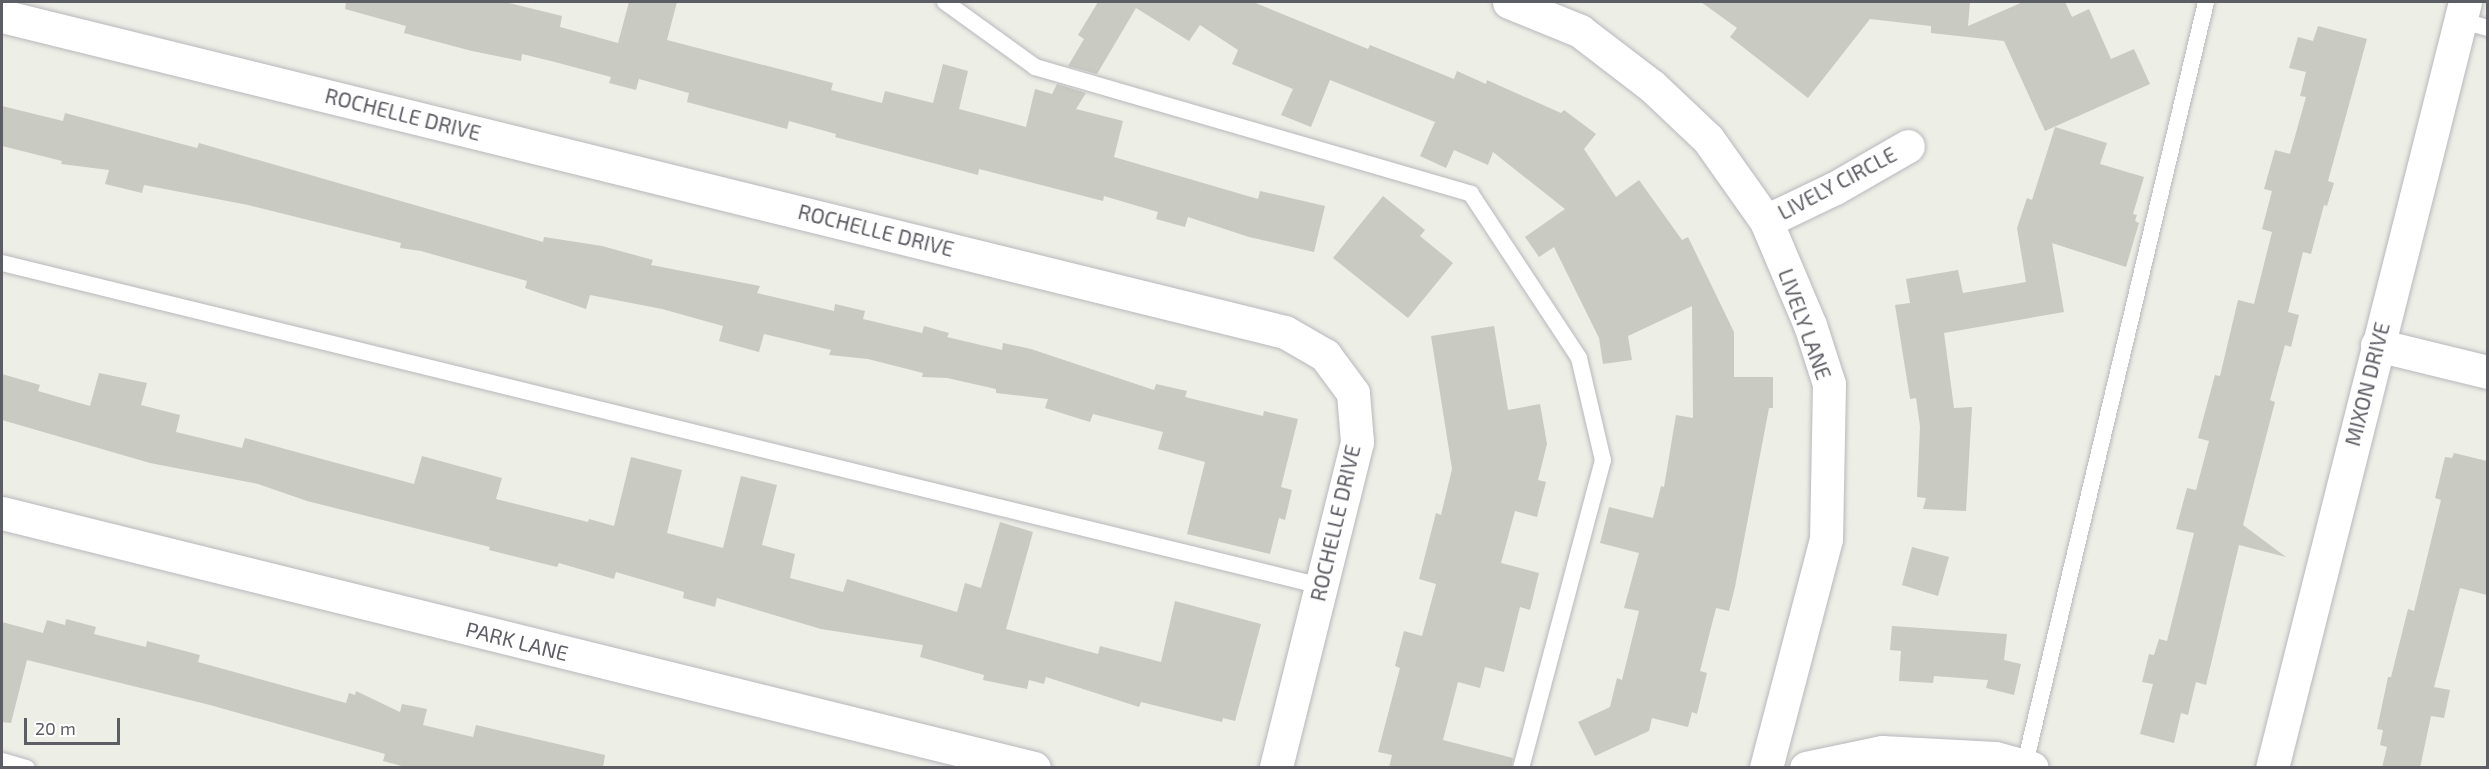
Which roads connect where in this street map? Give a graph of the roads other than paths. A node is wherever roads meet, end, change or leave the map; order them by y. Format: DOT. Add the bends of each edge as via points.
graph roads {
  1 [pos="945,2"];
  2 [pos="1509,2"];
  3 [pos="2206,2"];
  4 [pos="2,16"];
  5 [pos="2471,16"];
  6 [pos="1908,146"];
  7 [pos="1766,221"];
  8 [pos="2,263"];
  9 [pos="2377,345"];
  10 [pos="2487,372"];
  11 [pos="2,513"];
  12 [pos="1321,586"];
  13 [pos="2,761"];
  14 [pos="2027,767"];
  15 [pos="27,768"];
  16 [pos="1034,768"];
  17 [pos="1276,768"];
  18 [pos="1521,768"];
  19 [pos="1766,768"];
  20 [pos="1806,768"];
  21 [pos="2272,768"];
  1 -- 18 [label="lane" via="1035,67 1472,194 1579,358 1603,460"];
  2 -- 7 [label="street, LIVELY LANE" via="1580,31 1653,86 1708,139"];
  3 -- 14 [label="lane"];
  4 -- 12 [label="street, ROCHELLE DRIVE" via="1284,332 1325,355 1353,393 1357,442"];
  5 -- 9 [label="street, MIXON DRIVE"];
  6 -- 7 [label="street, LIVELY CIRCLE"];
  7 -- 19 [label="street, LIVELY LANE" via="1810,325 1829,384 1826,539"];
  8 -- 12 [label="lane"];
  9 -- 10 [label="street"];
  9 -- 21 [label="street, MIXON DRIVE"];
  11 -- 16 [label="street, PARK LANE"];
  12 -- 17 [label="street, ROCHELLE DRIVE"];
  13 -- 15 [label="lane"];
  14 -- 20 [label="street" via="1995,758 1882,752"];
}
